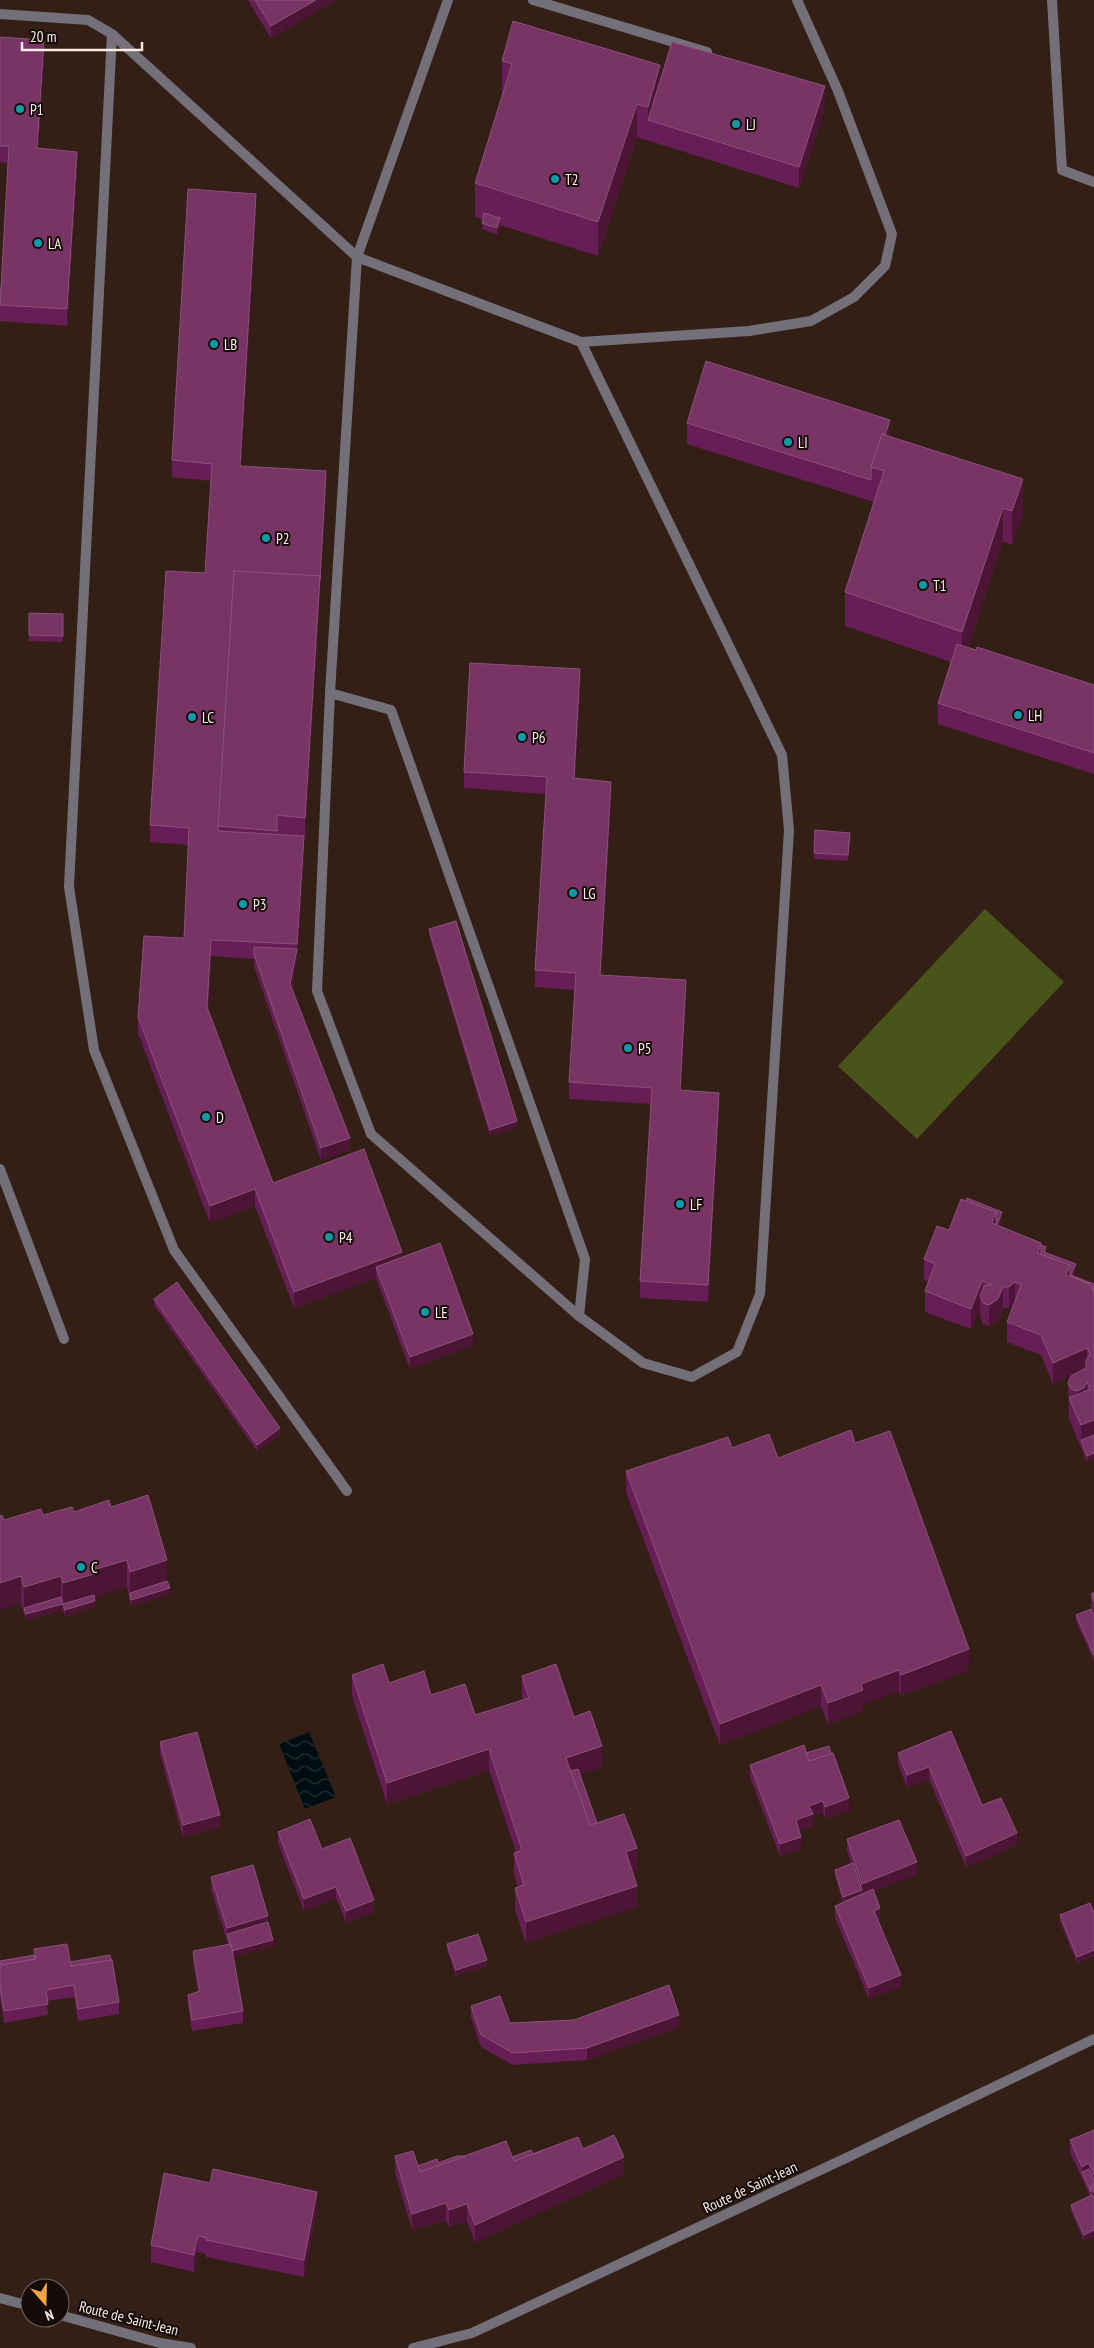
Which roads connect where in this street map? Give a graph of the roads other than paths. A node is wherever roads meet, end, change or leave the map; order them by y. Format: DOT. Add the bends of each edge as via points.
graph roads {
  1 [pos="448,0"];
  2 [pos="533,0"];
  3 [pos="797,0"];
  4 [pos="1052,0"];
  5 [pos="0,14"];
  6 [pos="112,34"];
  7 [pos="714,54"];
  8 [pos="1094,182"];
  9 [pos="356,257"];
  10 [pos="581,342"];
  11 [pos="330,693"];
  12 [pos="0,1169"];
  13 [pos="579,1316"];
  14 [pos="64,1339"];
  15 [pos="347,1491"];
  16 [pos="1094,2039"];
  17 [pos="0,2298"];
  18 [pos="20,2303"];
  19 [pos="70,2318"];
  20 [pos="191,2348"];
  21 [pos="413,2348"];
  1 -- 9 [label="street"];
  2 -- 7 [label="street"];
  3 -- 10 [label="street" via="892,234 885,266 854,297 811,321 749,331"];
  4 -- 8 [label="street" via="1062,170"];
  5 -- 6 [label="street" via="88,20"];
  6 -- 9 [label="street"];
  6 -- 15 [label="street" via="68,887 94,1050 174,1250"];
  9 -- 10 [label="street"];
  9 -- 11 [label="street"];
  10 -- 13 [label="street" via="782,755 788,830 760,1294 737,1352 692,1377 643,1364"];
  11 -- 13 [label="street" via="390,710 586,1258"];
  11 -- 13 [label="street" via="317,991 370,1134"];
  12 -- 14 [label="street"];
  16 -- 21 [label="street, Route de Saint-Jean" via="844,2160 472,2333"];
  17 -- 18 [label="street"];
  19 -- 20 [label="street, Route de Saint-Jean" via="160,2344"];
}
